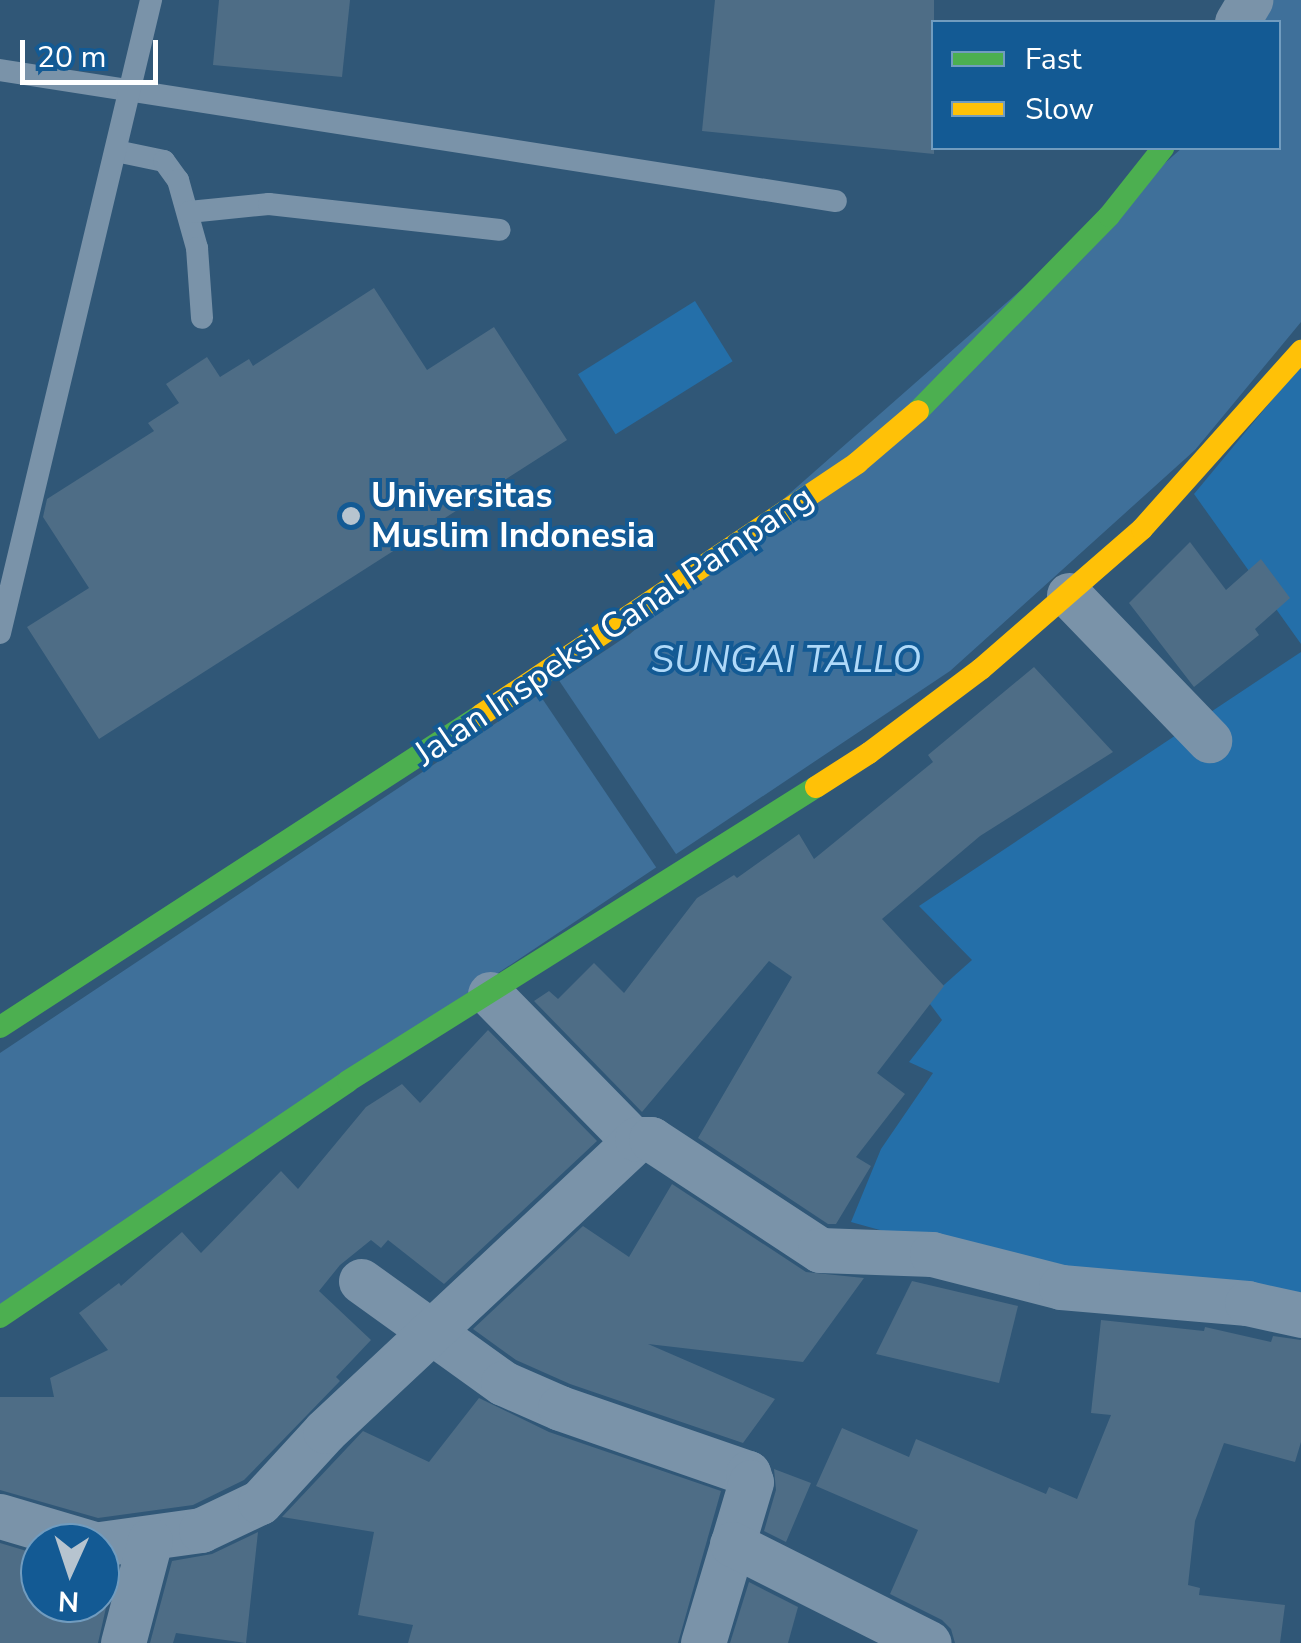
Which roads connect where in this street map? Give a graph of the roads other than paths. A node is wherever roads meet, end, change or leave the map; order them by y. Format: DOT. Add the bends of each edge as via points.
graph roads {
  1 [pos="151,0"];
  2 [pos="0,70"];
  3 [pos="130,91"];
  4 [pos="1162,150"];
  5 [pos="116,151"];
  6 [pos="836,201"];
  7 [pos="190,212"];
  8 [pos="500,230"];
  9 [pos="202,318"];
  10 [pos="1301,350"];
  11 [pos="1069,595"];
  12 [pos="0,633"];
  13 [pos="1209,740"];
  14 [pos="490,994"];
  15 [pos="0,1026"];
  16 [pos="633,1140"];
  17 [pos="361,1281"];
  18 [pos="1301,1315"];
  19 [pos="0,1317"];
  20 [pos="430,1331"];
  21 [pos="150,1540"];
  22 [pos="120,1542"];
  23 [pos="732,1544"];
  24 [pos="123,1643"];
  25 [pos="703,1643"];
  26 [pos="929,1643"];
  1 -- 3 [label="lane"];
  2 -- 3 [label="lane"];
  3 -- 5 [label="lane"];
  3 -- 6 [label="lane"];
  4 -- 15 [label="street, Jalan Inspeksi Canal Pampang" via="1042,286 857,463 702,571"];
  5 -- 7 [label="lane" via="164,162"];
  5 -- 12 [label="lane"];
  7 -- 8 [label="lane" via="269,204"];
  7 -- 9 [label="lane"];
  10 -- 11 [label="street" via="1142,529"];
  11 -- 13 [label="street"];
  11 -- 14 [label="street" via="869,753"];
  14 -- 16 [label="street"];
  14 -- 19 [label="street" via="139,1218"];
  16 -- 18 [label="street" via="651,1140 820,1250 932,1254 1061,1287 1248,1303"];
  16 -- 20 [label="street"];
  17 -- 20 [label="street"];
  20 -- 21 [label="street" via="260,1502 226,1522"];
  20 -- 23 [label="street" via="503,1383 745,1471 750,1482"];
  21 -- 22 [label="street"];
  21 -- 24 [label="street"];
  23 -- 25 [label="street"];
  23 -- 26 [label="street"];
}
